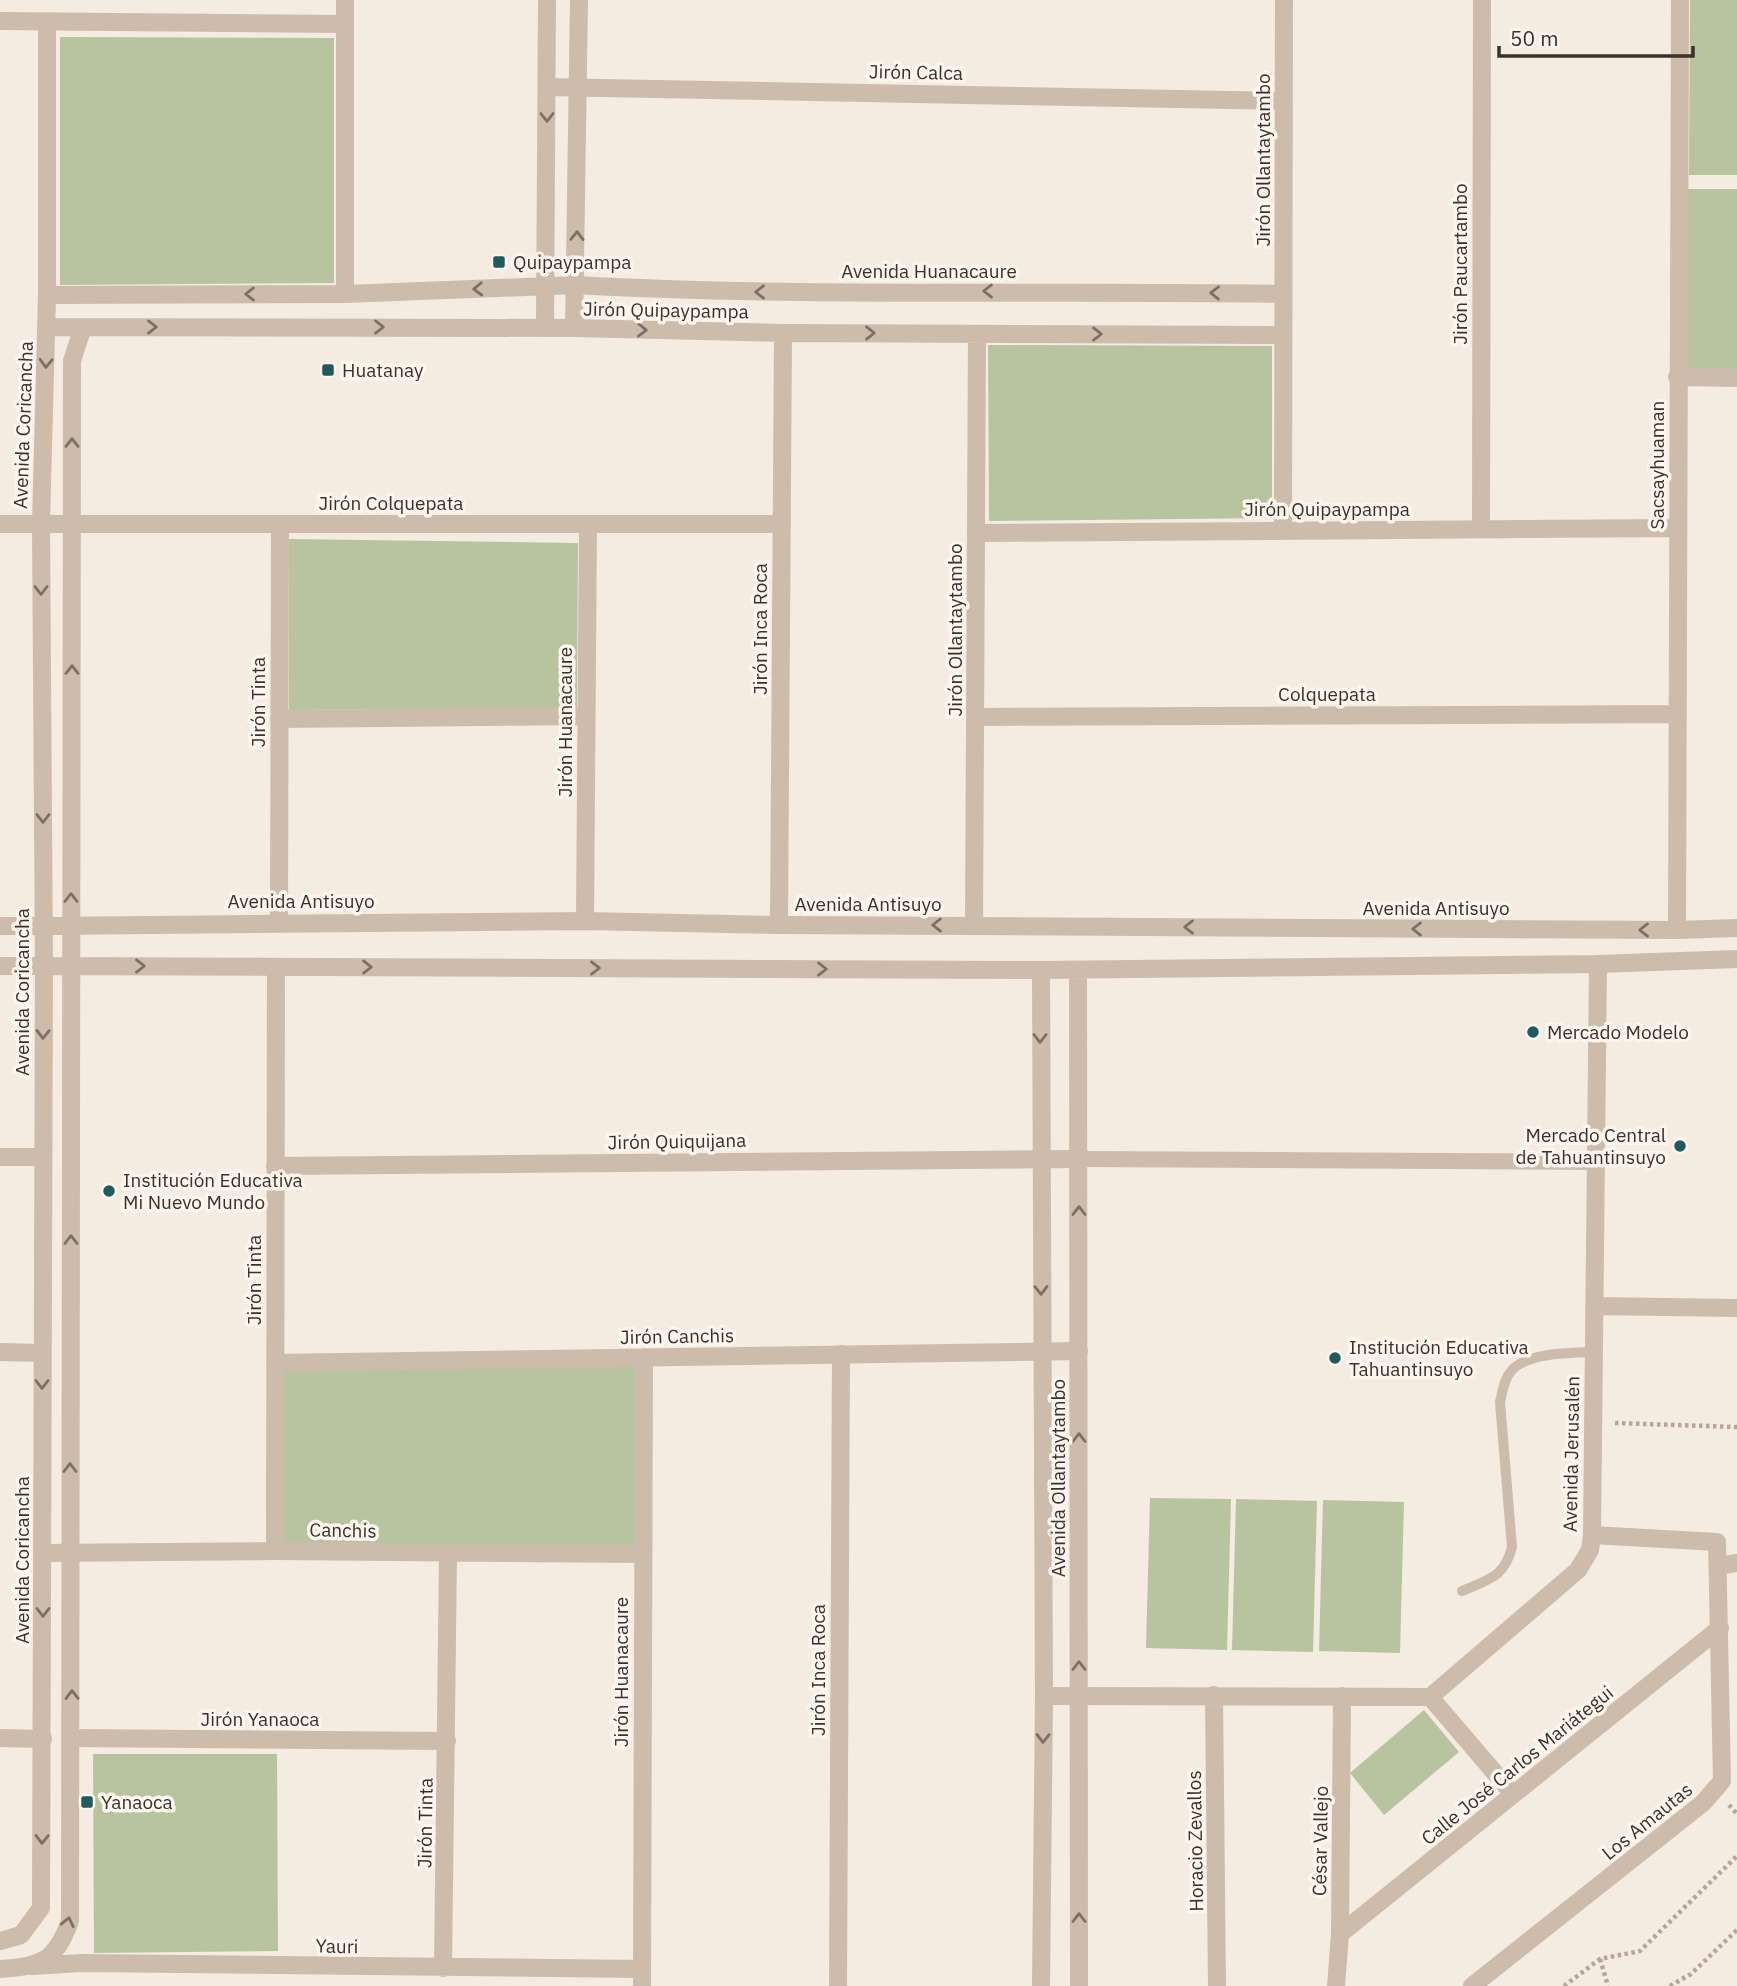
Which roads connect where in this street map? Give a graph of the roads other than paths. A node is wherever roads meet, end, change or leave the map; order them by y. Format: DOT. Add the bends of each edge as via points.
graph roads {
  1 [pos="345,0"];
  2 [pos="547,0"];
  3 [pos="579,0"];
  4 [pos="1284,0"];
  5 [pos="1482,0"];
  6 [pos="1680,0"];
  7 [pos="0,21"];
  8 [pos="47,22"];
  9 [pos="345,24"];
  10 [pos="579,86"];
  11 [pos="547,87"];
  12 [pos="1284,101"];
  13 [pos="576,285"];
  14 [pos="546,287"];
  15 [pos="345,294"];
  16 [pos="1283,294"];
  17 [pos="47,295"];
  18 [pos="47,327"];
  19 [pos="83,327"];
  20 [pos="545,328"];
  21 [pos="574,328"];
  22 [pos="783,333"];
  23 [pos="977,334"];
  24 [pos="1283,335"];
  25 [pos="1677,377"];
  26 [pos="1737,378"];
  27 [pos="0,524"];
  28 [pos="41,524"];
  29 [pos="72,524"];
  30 [pos="280,524"];
  31 [pos="587,524"];
  32 [pos="782,524"];
  33 [pos="1678,528"];
  34 [pos="1481,529"];
  35 [pos="1283,530"];
  36 [pos="976,533"];
  37 [pos="1677,714"];
  38 [pos="586,716"];
  39 [pos="976,717"];
  40 [pos="279,719"];
  41 [pos="586,921"];
  42 [pos="279,922"];
  43 [pos="779,925"];
  44 [pos="974,925"];
  45 [pos="0,926"];
  46 [pos="44,926"];
  47 [pos="71,926"];
  48 [pos="1737,928"];
  49 [pos="1678,930"];
  50 [pos="1737,959"];
  51 [pos="1598,964"];
  52 [pos="0,966"];
  53 [pos="44,966"];
  54 [pos="72,966"];
  55 [pos="276,967"];
  56 [pos="1041,970"];
  57 [pos="1078,970"];
  58 [pos="0,1157"];
  59 [pos="41,1157"];
  60 [pos="1039,1159"];
  61 [pos="1079,1159"];
  62 [pos="1595,1162"];
  63 [pos="275,1166"];
  64 [pos="1594,1306"];
  65 [pos="1737,1308"];
  66 [pos="1042,1351"];
  67 [pos="1079,1351"];
  68 [pos="0,1352"];
  69 [pos="1594,1352"];
  70 [pos="42,1353"];
  71 [pos="841,1354"];
  72 [pos="644,1357"];
  73 [pos="275,1363"];
  74 [pos="1592,1535"];
  75 [pos="275,1551"];
  76 [pos="448,1552"];
  77 [pos="42,1553"];
  78 [pos="70,1553"];
  79 [pos="643,1554"];
  80 [pos="1737,1563"];
  81 [pos="1718,1566"];
  82 [pos="1462,1591"];
  83 [pos="1720,1628"];
  84 [pos="1079,1695"];
  85 [pos="1214,1695"];
  86 [pos="1044,1696"];
  87 [pos="1342,1696"];
  88 [pos="1430,1697"];
  89 [pos="0,1738"];
  90 [pos="72,1738"];
  91 [pos="43,1739"];
  92 [pos="447,1741"];
  93 [pos="1513,1794"];
  94 [pos="1340,1934"];
  95 [pos="0,1941"];
  96 [pos="32,1966"];
  97 [pos="443,1968"];
  98 [pos="0,1969"];
  99 [pos="642,1978"];
  100 [pos="838,1986"];
  101 [pos="1041,1986"];
  102 [pos="1079,1986"];
  103 [pos="1217,1986"];
  104 [pos="1336,1986"];
  105 [pos="1472,1986"];
  1 -- 9 [label="street"];
  2 -- 11 [label="street"];
  3 -- 10 [label="street"];
  4 -- 12 [label="street, Jirón Ollantaytambo"];
  5 -- 34 [label="street, Jirón Paucartambo"];
  6 -- 25 [label="street, Sacsayhuaman"];
  7 -- 8 [label="street"];
  8 -- 9 [label="street"];
  8 -- 17 [label="street, Avenida Coricancha"];
  9 -- 15 [label="street"];
  10 -- 11 [label="street, Jirón Calca"];
  10 -- 12 [label="street, Jirón Calca"];
  13 -- 10 [label="street, one-way"];
  11 -- 14 [label="street, one-way"];
  12 -- 16 [label="street, Jirón Ollantaytambo"];
  13 -- 14 [label="street, Avenida Huanacaure"];
  16 -- 13 [label="street, Avenida Huanacaure, one-way" via="684,291"];
  13 -- 21 [label="street"];
  14 -- 15 [label="street, one-way"];
  14 -- 20 [label="street"];
  15 -- 17 [label="street, one-way"];
  16 -- 24 [label="street, Jirón Ollantaytambo"];
  17 -- 18 [label="street, Avenida Coricancha"];
  18 -- 19 [label="street, Jirón Quipaypampa"];
  18 -- 28 [label="street, Avenida Coricancha, one-way"];
  19 -- 20 [label="street, Jirón Quipaypampa, one-way"];
  29 -- 19 [label="street, one-way" via="72,361"];
  20 -- 21 [label="street, Jirón Quipaypampa"];
  21 -- 22 [label="street, Jirón Quipaypampa, one-way"];
  22 -- 23 [label="street, Jirón Quipaypampa, one-way"];
  22 -- 32 [label="street, Jirón Inca Roca"];
  23 -- 24 [label="street, Jirón Quipaypampa, one-way"];
  23 -- 36 [label="street, Jirón Ollantaytambo"];
  24 -- 35 [label="street, Jirón Ollantaytambo"];
  25 -- 26 [label="street"];
  25 -- 33 [label="street, Sacsayhuaman"];
  27 -- 28 [label="street, Jirón Colquepata"];
  28 -- 29 [label="street, Jirón Colquepata"];
  28 -- 46 [label="street, Avenida Coricancha, one-way"];
  29 -- 30 [label="street, Jirón Colquepata"];
  47 -- 29 [label="street, one-way"];
  30 -- 31 [label="street, Jirón Colquepata"];
  30 -- 40 [label="street, Jirón Tinta"];
  31 -- 32 [label="street, Jirón Colquepata"];
  31 -- 38 [label="street, Jirón Huanacaure"];
  32 -- 43 [label="street, Jirón Inca Roca"];
  33 -- 34 [label="street, Jirón Quipaypampa"];
  33 -- 37 [label="street, Sacsayhuaman"];
  34 -- 35 [label="street, Jirón Quipaypampa"];
  35 -- 36 [label="street, Jirón Quipaypampa"];
  36 -- 39 [label="street, Jirón Ollantaytambo"];
  37 -- 39 [label="street, Colquepata"];
  37 -- 49 [label="street, Sacsayhuaman"];
  38 -- 40 [label="street"];
  38 -- 41 [label="street, Jirón Huanacaure"];
  39 -- 44 [label="street, Jirón Ollantaytambo"];
  40 -- 42 [label="street, Jirón Tinta"];
  41 -- 42 [label="street, Avenida Antisuyo"];
  41 -- 43 [label="street, Avenida Antisuyo"];
  42 -- 47 [label="street, Avenida Antisuyo"];
  44 -- 43 [label="street, Avenida Antisuyo, one-way"];
  49 -- 44 [label="street, Avenida Antisuyo, one-way"];
  45 -- 46 [label="street, Avenida Antisuyo"];
  46 -- 47 [label="street, Avenida Antisuyo"];
  46 -- 53 [label="street, Avenida Coricancha"];
  47 -- 54 [label="street"];
  48 -- 49 [label="street, Avenida Antisuyo"];
  50 -- 51 [label="street"];
  51 -- 57 [label="street"];
  51 -- 62 [label="street, Avenida Jerusalén"];
  52 -- 53 [label="street"];
  53 -- 54 [label="street"];
  53 -- 59 [label="street, Avenida Coricancha, one-way"];
  54 -- 55 [label="street, one-way"];
  78 -- 54 [label="street, one-way"];
  55 -- 56 [label="street, one-way"];
  55 -- 63 [label="street, Jirón Tinta"];
  56 -- 57 [label="street"];
  56 -- 60 [label="street, Avenida Ollantaytambo, one-way"];
  57 -- 61 [label="street, Avenida Ollantaytambo"];
  58 -- 59 [label="street"];
  59 -- 70 [label="street, Avenida Coricancha"];
  60 -- 61 [label="street, Jirón Quiquijana"];
  60 -- 63 [label="street, Jirón Quiquijana"];
  60 -- 66 [label="street, Avenida Ollantaytambo, one-way"];
  61 -- 62 [label="street"];
  67 -- 61 [label="street, Avenida Ollantaytambo, one-way"];
  62 -- 64 [label="street, Avenida Jerusalén"];
  63 -- 73 [label="street, Jirón Tinta"];
  64 -- 65 [label="street"];
  64 -- 69 [label="street, Avenida Jerusalén"];
  66 -- 67 [label="street, Jirón Canchis"];
  66 -- 71 [label="street, Jirón Canchis"];
  66 -- 86 [label="street, Avenida Ollantaytambo"];
  84 -- 67 [label="street, Avenida Ollantaytambo, one-way"];
  68 -- 70 [label="street"];
  69 -- 74 [label="street, Avenida Jerusalén"];
  69 -- 82 [label="lane" via="1527,1361 1505,1380 1500,1402 1512,1547 1499,1575"];
  70 -- 77 [label="street, Avenida Coricancha, one-way"];
  71 -- 72 [label="street, Jirón Canchis"];
  71 -- 100 [label="street, Jirón Inca Roca"];
  72 -- 73 [label="street, Jirón Canchis"];
  72 -- 79 [label="street, Jirón Huanacaure"];
  73 -- 75 [label="street, Jirón Tinta"];
  74 -- 81 [label="street, Los Amautas" via="1717,1542"];
  74 -- 88 [label="street, Avenida Jerusalén" via="1590,1550 1577,1570"];
  75 -- 76 [label="street, Canchis"];
  75 -- 78 [label="street, Canchis"];
  76 -- 79 [label="street, Canchis"];
  76 -- 92 [label="street, Jirón Tinta"];
  77 -- 78 [label="street, Canchis"];
  77 -- 91 [label="street, Avenida Coricancha, one-way"];
  90 -- 78 [label="street, one-way"];
  79 -- 99 [label="street, Jirón Huanacaure"];
  80 -- 81 [label="street"];
  81 -- 83 [label="street, Los Amautas"];
  83 -- 93 [label="street, Calle José Carlos Mariátegui"];
  83 -- 105 [label="street, Los Amautas" via="1724,1771 1716,1792"];
  84 -- 85 [label="street"];
  84 -- 86 [label="street"];
  102 -- 84 [label="street, Avenida Ollantaytambo, one-way"];
  85 -- 87 [label="street"];
  85 -- 103 [label="street, Horacio Zevallos"];
  86 -- 101 [label="street, Avenida Ollantaytambo, one-way"];
  87 -- 88 [label="street"];
  87 -- 94 [label="street, César Vallejo"];
  88 -- 93 [label="street"];
  89 -- 91 [label="street"];
  90 -- 92 [label="street, Jirón Yanaoca"];
  96 -- 90 [label="street, one-way" via="51,1957 70,1921"];
  91 -- 95 [label="street, Avenida Coricancha, one-way" via="41,1908 21,1935"];
  92 -- 97 [label="street, Jirón Tinta"];
  93 -- 94 [label="street, Calle José Carlos Mariátegui"];
  94 -- 104 [label="street, César Vallejo"];
  96 -- 97 [label="street, Yauri"];
  96 -- 98 [label="street"];
  97 -- 99 [label="street, Yauri"];
}
